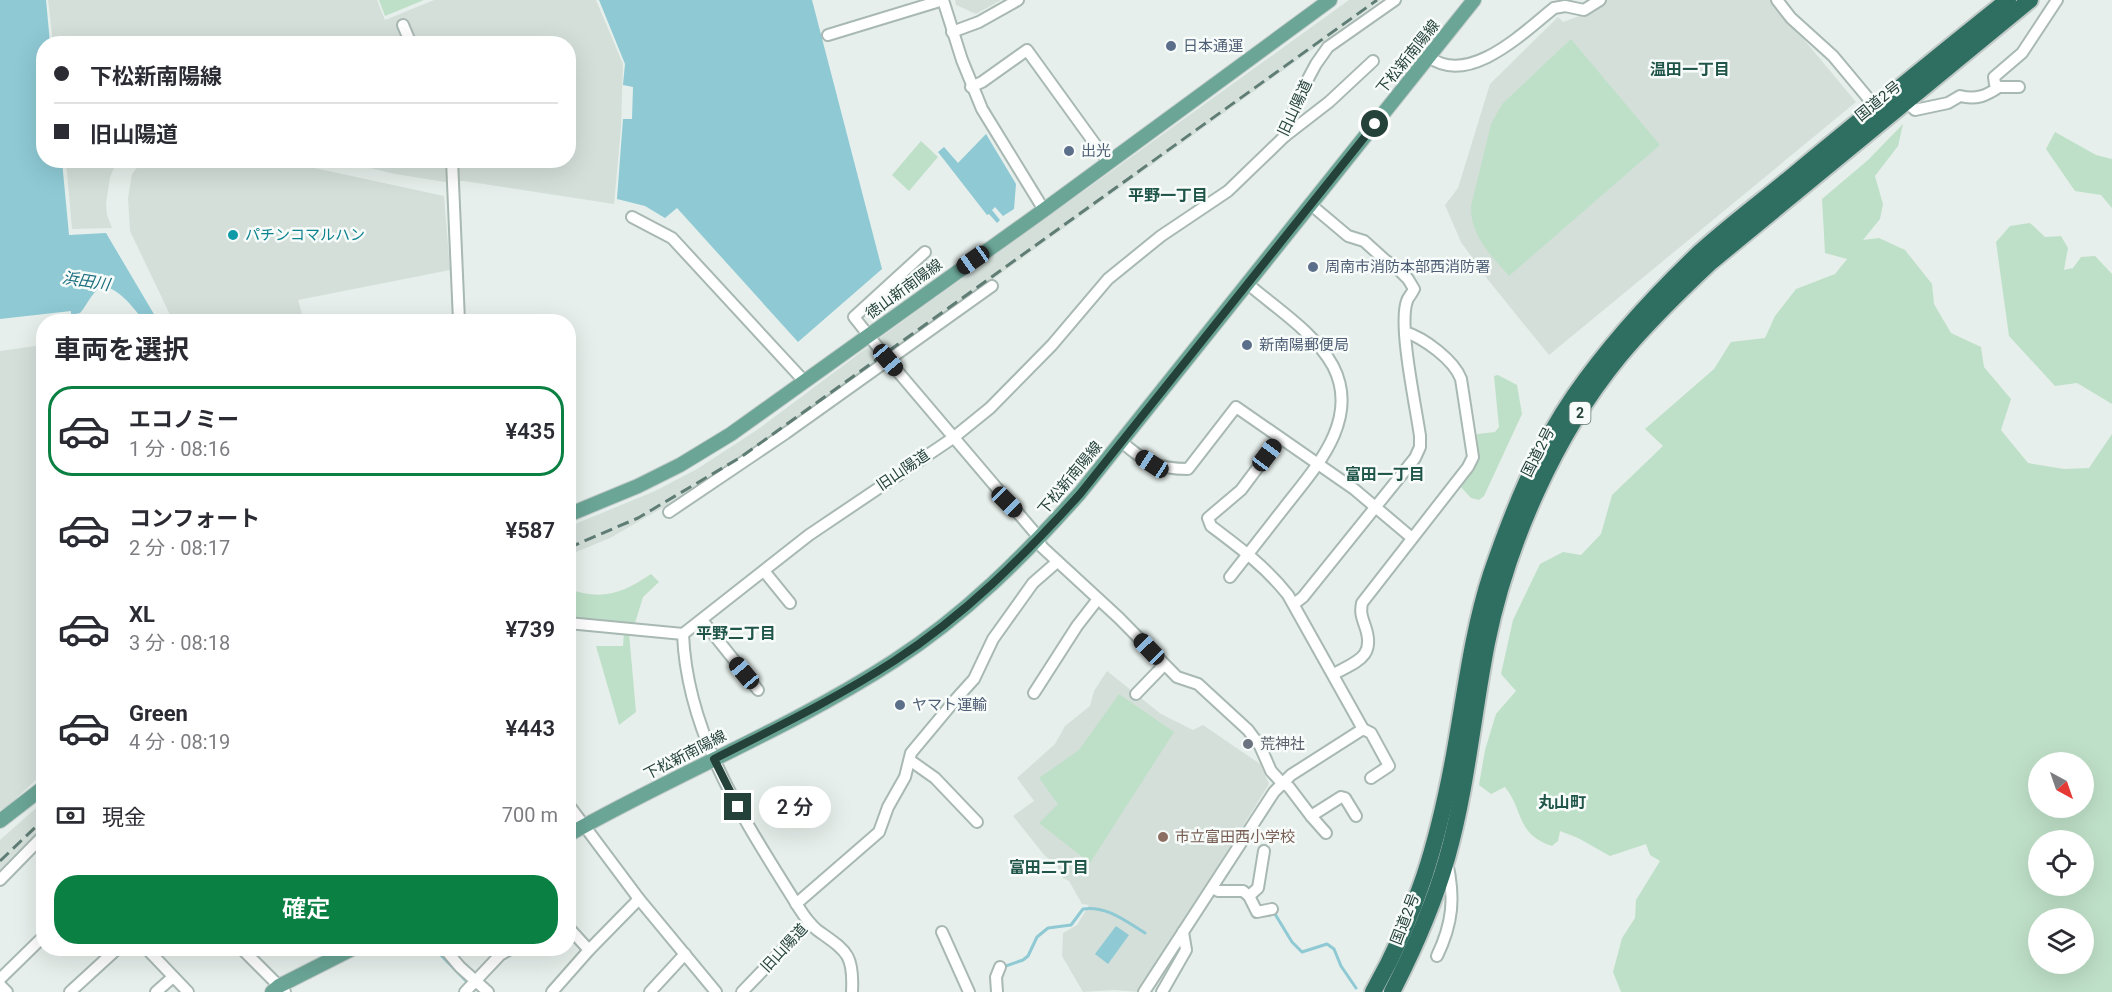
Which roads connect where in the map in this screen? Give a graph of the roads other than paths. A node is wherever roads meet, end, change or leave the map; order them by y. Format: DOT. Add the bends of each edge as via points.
graph roads {
  1 [pos="943,0"];
  2 [pos="1018,0"];
  3 [pos="1330,0"];
  4 [pos="1395,0"];
  5 [pos="1474,0"];
  6 [pos="1600,0"];
  7 [pos="1777,0"];
  8 [pos="2008,0"];
  9 [pos="2030,0"];
  10 [pos="2057,0"];
  11 [pos="403,25"];
  12 [pos="952,32"];
  13 [pos="828,35"];
  14 [pos="408,36"];
  15 [pos="1429,57"];
  16 [pos="1373,62"];
  17 [pos="972,87"];
  18 [pos="1999,87"];
  19 [pos="2019,87"];
  20 [pos="1906,101"];
  21 [pos="1880,113"];
  22 [pos="1285,136"];
  23 [pos="1108,162"];
  24 [pos="452,168"];
  25 [pos="1310,204"];
  26 [pos="1044,210"];
  27 [pos="632,217"];
  28 [pos="925,252"];
  29 [pos="1248,284"];
  30 [pos="992,285"];
  31 [pos="459,314"];
  32 [pos="1405,332"];
  33 [pos="869,334"];
  34 [pos="888,360"];
  35 [pos="804,381"];
  36 [pos="953,438"];
  37 [pos="1280,438"];
  38 [pos="1122,442"];
  39 [pos="1317,465"];
  40 [pos="1375,508"];
  41 [pos="576,512"];
  42 [pos="669,512"];
  43 [pos="1412,538"];
  44 [pos="1039,540"];
  45 [pos="1248,554"];
  46 [pos="1057,562"];
  47 [pos="764,572"];
  48 [pos="1230,576"];
  49 [pos="1098,599"];
  50 [pos="790,603"];
  51 [pos="1293,604"];
  52 [pos="702,620"];
  53 [pos="576,624"];
  54 [pos="682,634"];
  55 [pos="1164,665"];
  56 [pos="1334,674"];
  57 [pos="758,690"];
  58 [pos="1034,693"];
  59 [pos="1136,694"];
  60 [pos="1363,729"];
  61 [pos="714,759"];
  62 [pos="910,761"];
  63 [pos="1371,778"];
  64 [pos="1281,783"];
  65 [pos="36,792"];
  66 [pos="576,814"];
  67 [pos="1311,816"];
  68 [pos="1356,816"];
  69 [pos="0,821"];
  70 [pos="977,822"];
  71 [pos="585,826"];
  72 [pos="576,831"];
  73 [pos="1326,833"];
  74 [pos="36,843"];
  75 [pos="1264,851"];
  76 [pos="1447,858"];
  77 [pos="0,880"];
  78 [pos="1213,888"];
  79 [pos="1249,896"];
  80 [pos="639,898"];
  81 [pos="796,904"];
  82 [pos="1272,909"];
  83 [pos="810,924"];
  84 [pos="942,932"];
  85 [pos="1184,932"];
  86 [pos="576,936"];
  87 [pos="36,944"];
  88 [pos="589,950"];
  89 [pos="685,954"];
  90 [pos="109,956"];
  91 [pos="153,956"];
  92 [pos="248,956"];
  93 [pos="340,956"];
  94 [pos="451,956"];
  95 [pos="499,956"];
  96 [pos="1437,956"];
  97 [pos="1000,967"];
  98 [pos="173,977"];
  99 [pos="0,979"];
  100 [pos="0,984"];
  101 [pos="470,986"];
  102 [pos="279,990"];
  103 [pos="7,992"];
  104 [pos="70,992"];
  105 [pos="156,992"];
  106 [pos="188,992"];
  107 [pos="488,992"];
  108 [pos="552,992"];
  109 [pos="650,992"];
  110 [pos="716,992"];
  111 [pos="742,992"];
  112 [pos="852,992"];
  113 [pos="969,992"];
  114 [pos="998,992"];
  115 [pos="1144,992"];
  116 [pos="1162,992"];
  117 [pos="1373,992"];
  118 [pos="1392,992"];
  1 -- 12 [label="street"];
  1 -- 13 [label="street"];
  2 -- 12 [label="street"];
  3 -- 23 [label="main road, 徳山新南陽線"];
  4 -- 22 [label="street, 旧山陽道" via="1328,47 1301,92"];
  5 -- 15 [label="main road, 下松新南陽線"];
  6 -- 15 [label="street" via="1584,10 1554,8 1499,52 1480,61 1450,66"];
  7 -- 21 [label="street" via="1833,56"];
  8 -- 21 [label="highway, 国道2号 / 2"];
  9 -- 20 [label="highway, 国道2号 / 2"];
  10 -- 18 [label="street" via="2022,53 1994,77"];
  11 -- 14 [label="street"];
  12 -- 17 [label="street"];
  15 -- 25 [label="main road, 下松新南陽線"];
  16 -- 22 [label="street"];
  17 -- 23 [label="street" via="1027,50"];
  17 -- 26 [label="street"];
  18 -- 19 [label="street"];
  18 -- 20 [label="street" via="1974,99 1960,96 1948,103 1915,110"];
  20 -- 21 [label="highway, 国道2号 / 2"];
  21 -- 76 [label="highway, 国道2号 / 2" via="1661,309 1618,358 1558,450 1528,513 1505,577 1488,641"];
  21 -- 117 [label="highway, 国道2号 / 2" via="1701,251 1651,300 1608,350 1546,441 1515,509 1491,576 1441,819 1418,900"];
  22 -- 36 [label="street, 旧山陽道" via="1220,197 1161,236 1108,279 1023,375"];
  23 -- 26 [label="main road, 徳山新南陽線"];
  24 -- 31 [label="street"];
  25 -- 29 [label="main road, 下松新南陽線"];
  25 -- 32 [label="street" via="1348,236 1364,241 1408,279 1414,289 1407,299"];
  26 -- 33 [label="main road, 徳山新南陽線"];
  27 -- 35 [label="street" via="672,238"];
  28 -- 33 [label="street" via="854,317"];
  29 -- 38 [label="main road, 下松新南陽線"];
  29 -- 39 [label="street" via="1322,350 1341,387 1339,422"];
  30 -- 34 [label="street"];
  32 -- 40 [label="street" via="1420,447"];
  32 -- 43 [label="street" via="1416,335 1457,369 1473,458"];
  33 -- 34 [label="street"];
  33 -- 35 [label="main road, 徳山新南陽線"];
  34 -- 36 [label="street"];
  34 -- 42 [label="street"];
  35 -- 41 [label="main road, 徳山新南陽線" via="680,465"];
  36 -- 44 [label="street"];
  36 -- 47 [label="street, 旧山陽道" via="838,515"];
  37 -- 38 [label="street" via="1236,407 1188,469 1152,464"];
  37 -- 39 [label="street"];
  37 -- 45 [label="street" via="1241,490 1208,518 1211,526"];
  38 -- 44 [label="main road, 下松新南陽線"];
  39 -- 40 [label="street"];
  39 -- 45 [label="street"];
  40 -- 43 [label="street"];
  40 -- 51 [label="street" via="1303,597"];
  43 -- 56 [label="street" via="1362,603 1360,612 1369,648"];
  44 -- 46 [label="street"];
  44 -- 61 [label="main road, 下松新南陽線" via="974,601 894,661 822,704"];
  45 -- 48 [label="street"];
  45 -- 51 [label="street" via="1275,579"];
  46 -- 49 [label="street"];
  46 -- 62 [label="street" via="1033,583 993,639 974,679 916,746"];
  47 -- 50 [label="street"];
  47 -- 52 [label="street, 旧山陽道"];
  49 -- 55 [label="street"];
  49 -- 58 [label="street"];
  51 -- 56 [label="street"];
  52 -- 54 [label="street, 旧山陽道"];
  52 -- 57 [label="street"];
  53 -- 54 [label="street"];
  54 -- 61 [label="street, 旧山陽道" via="688,686"];
  55 -- 59 [label="street"];
  55 -- 64 [label="street" via="1177,677 1198,684 1248,730"];
  56 -- 60 [label="street"];
  60 -- 63 [label="street" via="1371,733 1389,766"];
  60 -- 64 [label="street"];
  61 -- 71 [label="main road, 下松新南陽線"];
  61 -- 81 [label="street, 旧山陽道"];
  62 -- 70 [label="street" via="935,778"];
  62 -- 81 [label="street" via="879,832"];
  64 -- 67 [label="street" via="1290,788"];
  64 -- 78 [label="street"];
  65 -- 69 [label="main road"];
  66 -- 71 [label="street"];
  67 -- 68 [label="street" via="1341,797"];
  67 -- 73 [label="street"];
  71 -- 72 [label="main road, 下松新南陽線"];
  71 -- 80 [label="street"];
  74 -- 77 [label="street"];
  75 -- 79 [label="street" via="1258,888"];
  76 -- 96 [label="street" via="1452,912"];
  76 -- 118 [label="highway, 国道2号 / 2" via="1411,955"];
  78 -- 79 [label="street" via="1243,891"];
  78 -- 85 [label="street"];
  79 -- 82 [label="street" via="1257,912"];
  80 -- 88 [label="street"];
  80 -- 89 [label="street"];
  81 -- 83 [label="street, 旧山陽道"];
  83 -- 111 [label="street, 旧山陽道"];
  83 -- 112 [label="street" via="844,952 852,966"];
  84 -- 113 [label="street"];
  85 -- 115 [label="street"];
  85 -- 116 [label="street" via="1186,950"];
  86 -- 88 [label="street"];
  87 -- 99 [label="street"];
  88 -- 108 [label="street"];
  89 -- 109 [label="street"];
  89 -- 110 [label="street"];
  90 -- 104 [label="street"];
  91 -- 98 [label="street"];
  92 -- 102 [label="street"];
  93 -- 102 [label="main road"];
  94 -- 101 [label="street"];
  95 -- 101 [label="street"];
  97 -- 114 [label="street" via="996,977"];
  98 -- 105 [label="street"];
  98 -- 106 [label="street"];
  100 -- 103 [label="street"];
  101 -- 107 [label="street"];
}
